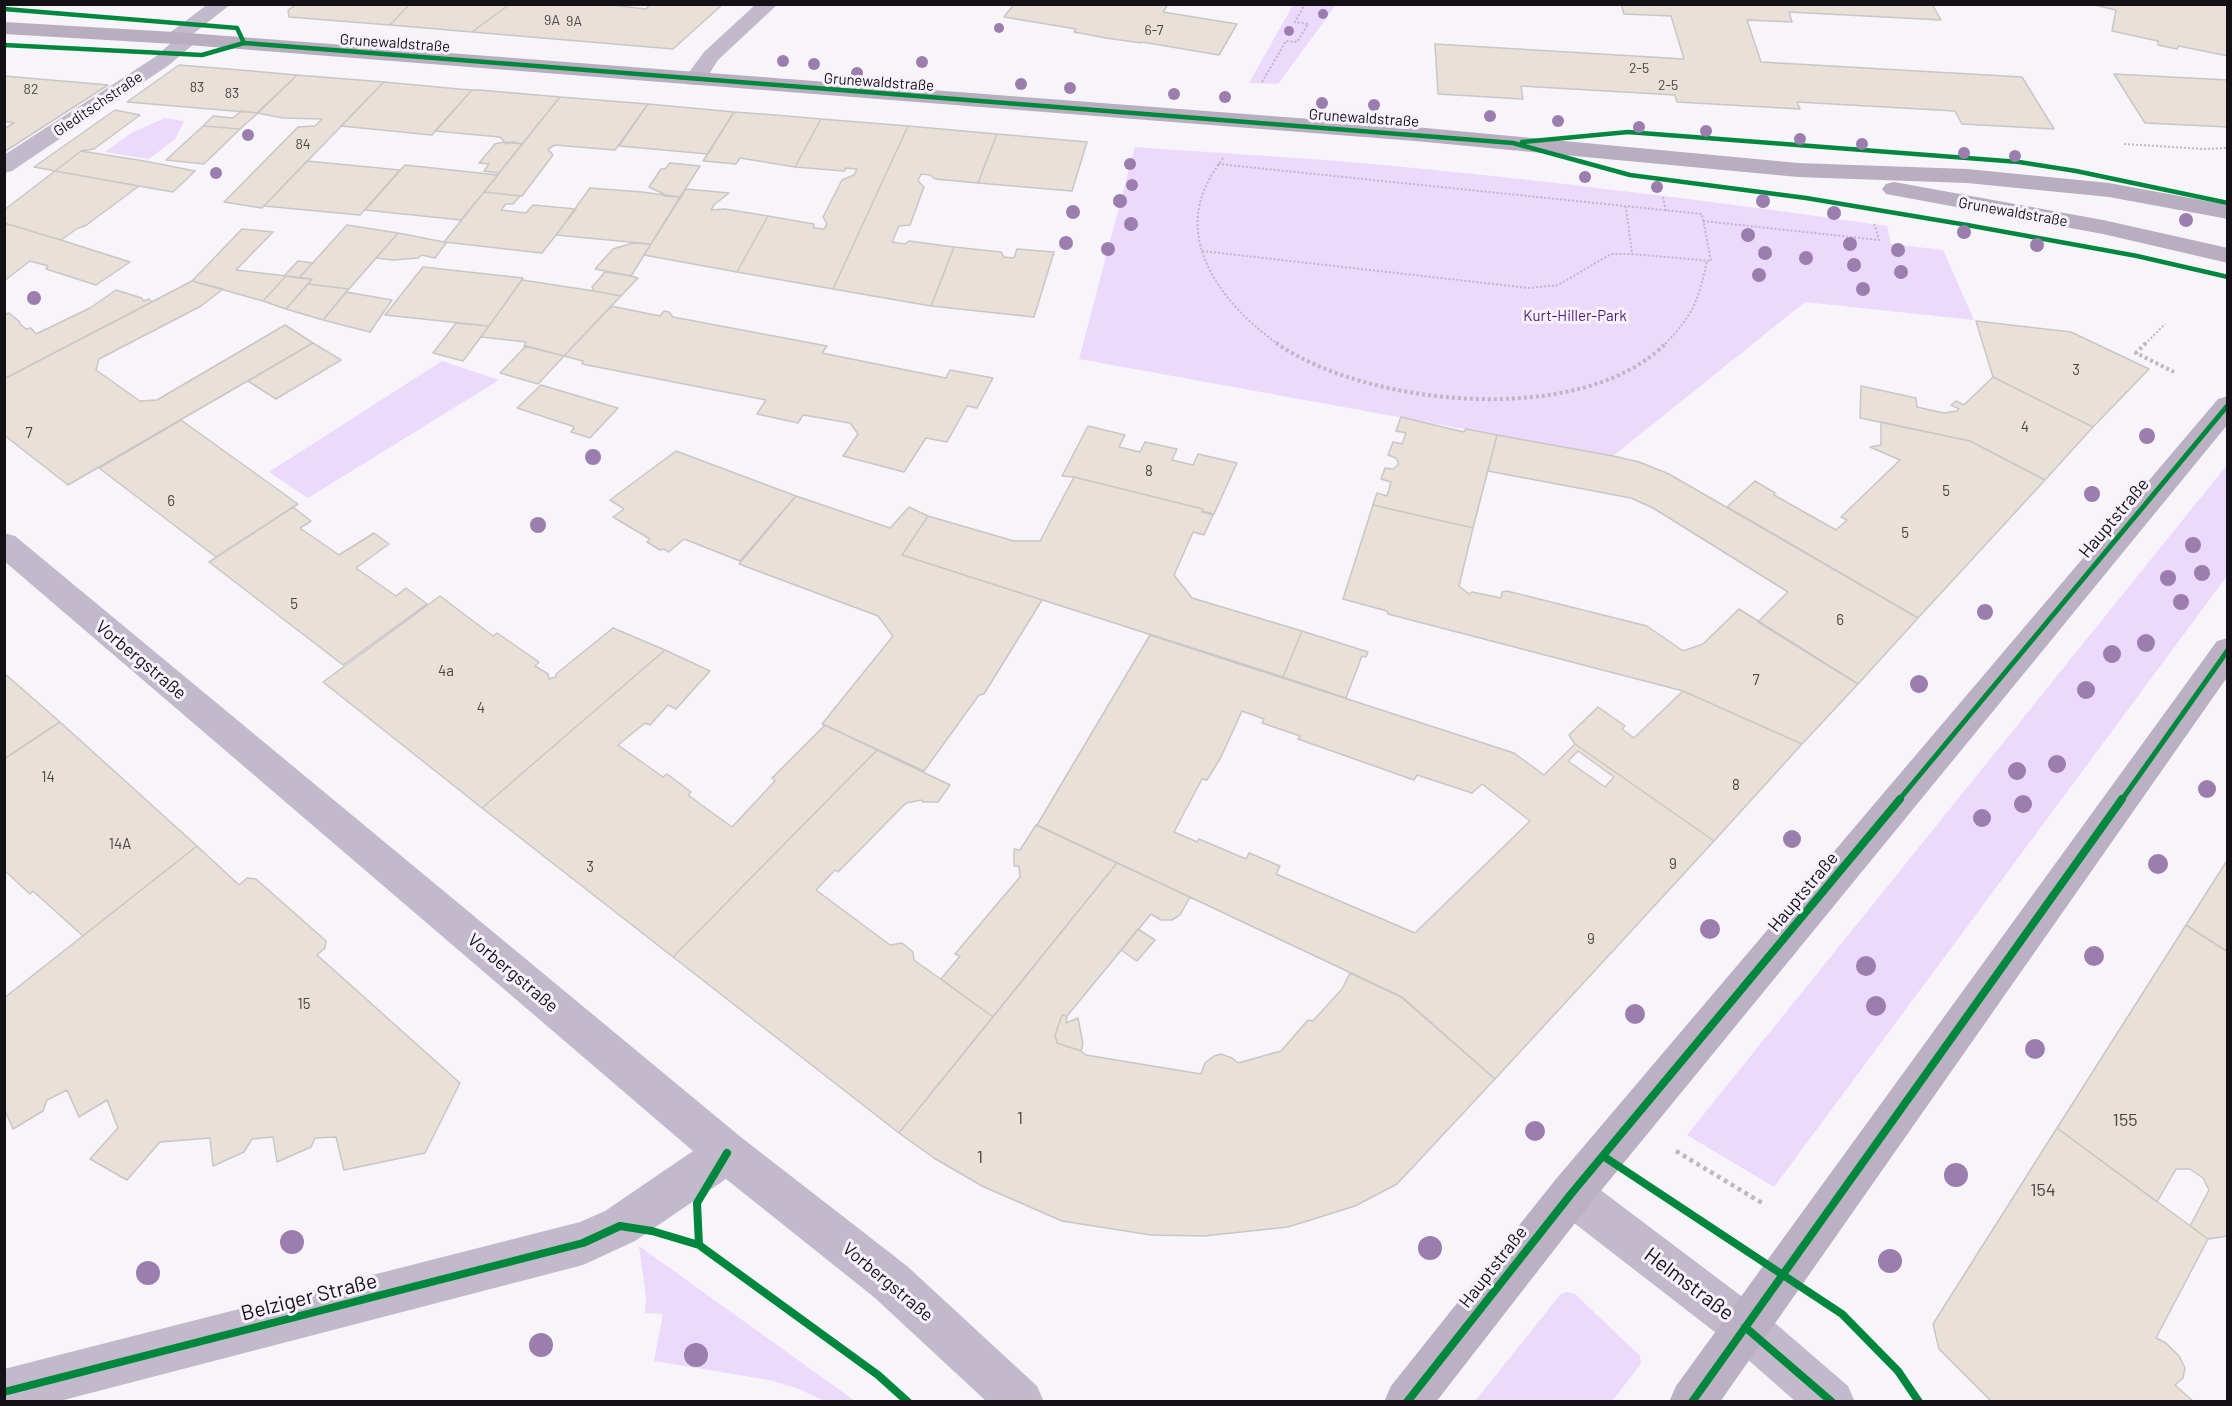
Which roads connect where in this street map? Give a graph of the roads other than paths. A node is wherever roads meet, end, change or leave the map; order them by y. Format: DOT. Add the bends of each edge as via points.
graph roads {
  1 [pos="221,4"];
  2 [pos="768,4"];
  3 [pos="4,28"];
  4 [pos="182,38"];
  5 [pos="695,79"];
  6 [pos="4,166"];
  7 [pos="1798,170"];
  8 [pos="2228,213"];
  9 [pos="2228,256"];
  10 [pos="2228,405"];
  11 [pos="4,544"];
  12 [pos="2228,650"];
  13 [pos="727,1153"];
  14 [pos="1571,1194"];
  15 [pos="1745,1327"];
  16 [pos="4,1392"];
  17 [pos="1021,1401"];
  18 [pos="1407,1401"];
  19 [pos="1692,1401"];
  20 [pos="1832,1401"];
  1 -- 4 [label="street, Gleditschstraße"];
  2 -- 5 [label="street" via="711,56"];
  3 -- 4 [label="main road, Grunewaldstraße"];
  4 -- 5 [label="main road, Grunewaldstraße"];
  4 -- 6 [label="street, Gleditschstraße" via="162,61"];
  5 -- 7 [label="main road, Grunewaldstraße" via="1415,134"];
  7 -- 8 [label="main road, Grunewaldstraße" via="1967,176 2069,186 2142,195"];
  7 -- 9 [label="main road, Grunewaldstraße" via="2103,227"];
  10 -- 14 [label="main road, Hauptstraße"];
  11 -- 13 [label="street, Vorbergstraße"];
  12 -- 15 [label="main road"];
  13 -- 16 [label="street, Belziger Straße" via="620,1226 583,1243"];
  13 -- 17 [label="street, Vorbergstraße" via="891,1282"];
  14 -- 15 [label="street, Helmstraße"];
  14 -- 18 [label="main road, Hauptstraße"];
  15 -- 19 [label="main road"];
  15 -- 20 [label="street, Helmstraße"];
}
